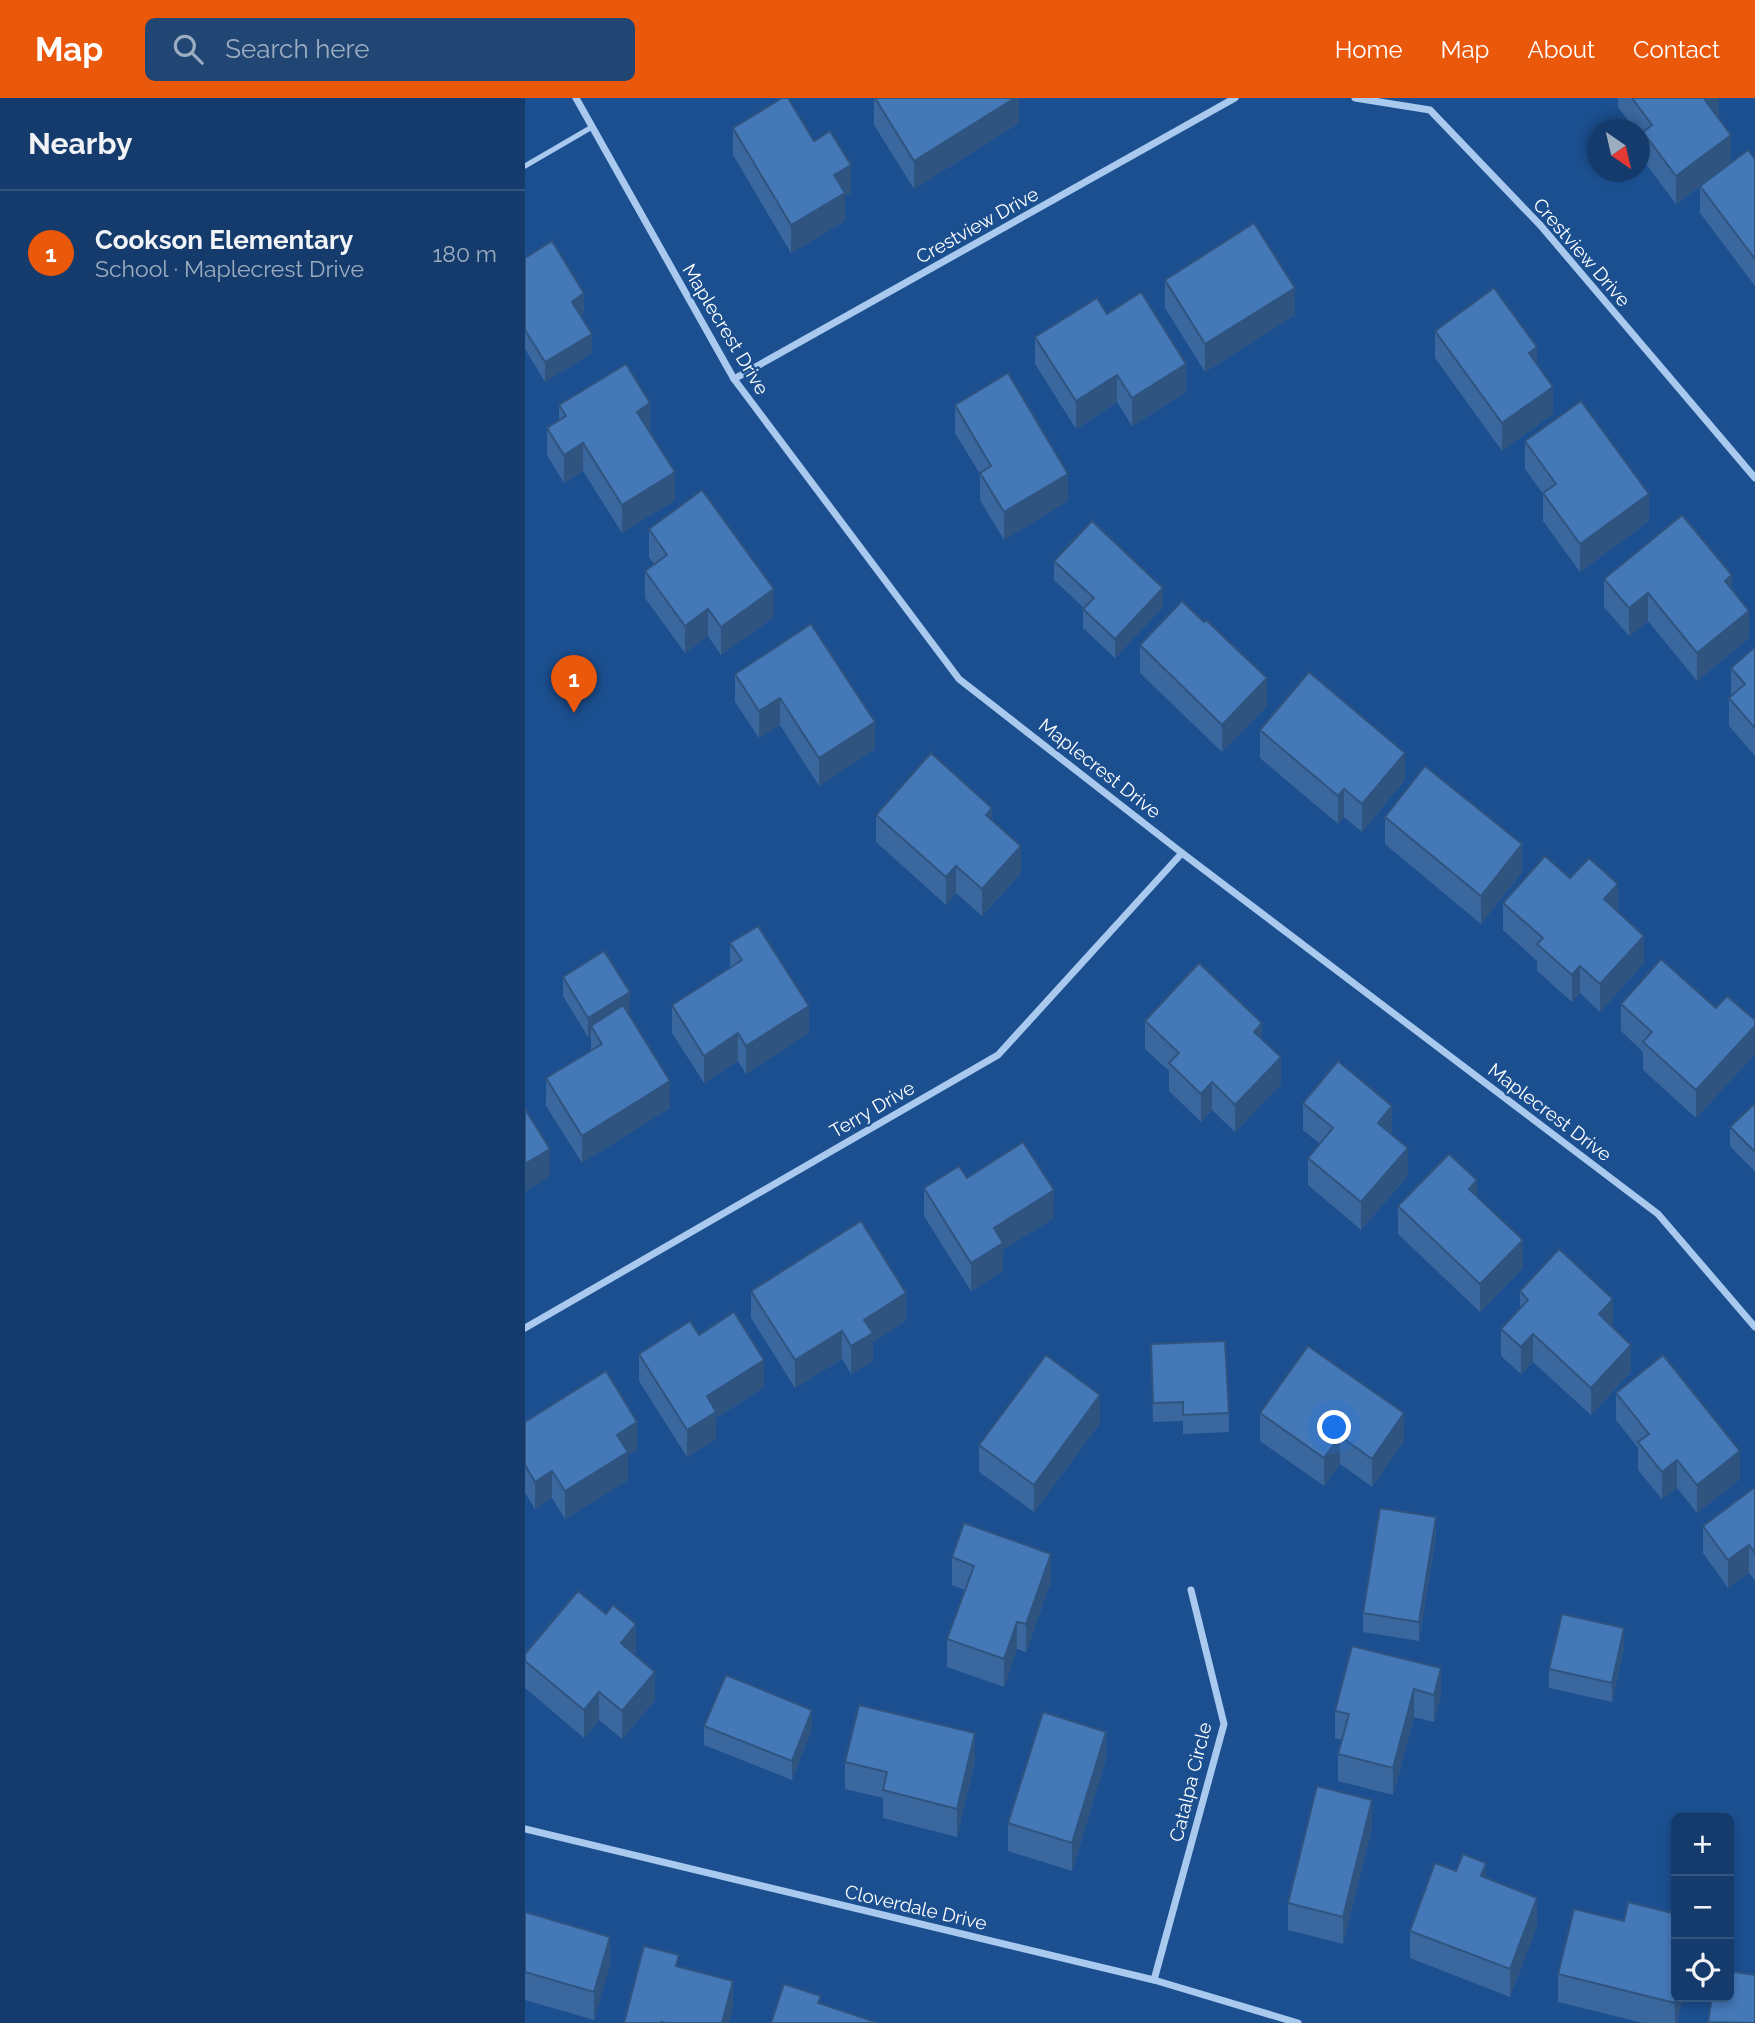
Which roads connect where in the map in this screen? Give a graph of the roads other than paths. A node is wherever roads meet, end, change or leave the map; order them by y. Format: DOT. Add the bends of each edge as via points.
graph roads {
  1 [pos="576,98"];
  2 [pos="1235,98"];
  3 [pos="1355,98"];
  4 [pos="592,127"];
  5 [pos="525,166"];
  6 [pos="734,379"];
  7 [pos="1755,478"];
  8 [pos="1182,853"];
  9 [pos="1755,1327"];
  10 [pos="525,1328"];
  11 [pos="1191,1590"];
  12 [pos="525,1829"];
  13 [pos="1154,1980"];
  14 [pos="1298,2023"];
  1 -- 4 [label="street, Maplecrest Drive"];
  2 -- 6 [label="street, Crestview Drive"];
  3 -- 7 [label="street, Crestview Drive" via="1430,110 1541,226"];
  4 -- 5 [label="lane"];
  4 -- 6 [label="street, Maplecrest Drive"];
  6 -- 8 [label="street, Maplecrest Drive" via="960,679"];
  8 -- 9 [label="street, Maplecrest Drive" via="1658,1214"];
  8 -- 10 [label="street, Terry Drive" via="998,1055"];
  11 -- 13 [label="street, Catalpa Circle" via="1224,1724"];
  12 -- 13 [label="street, Cloverdale Drive"];
  13 -- 14 [label="street, Cloverdale Drive"];
}
